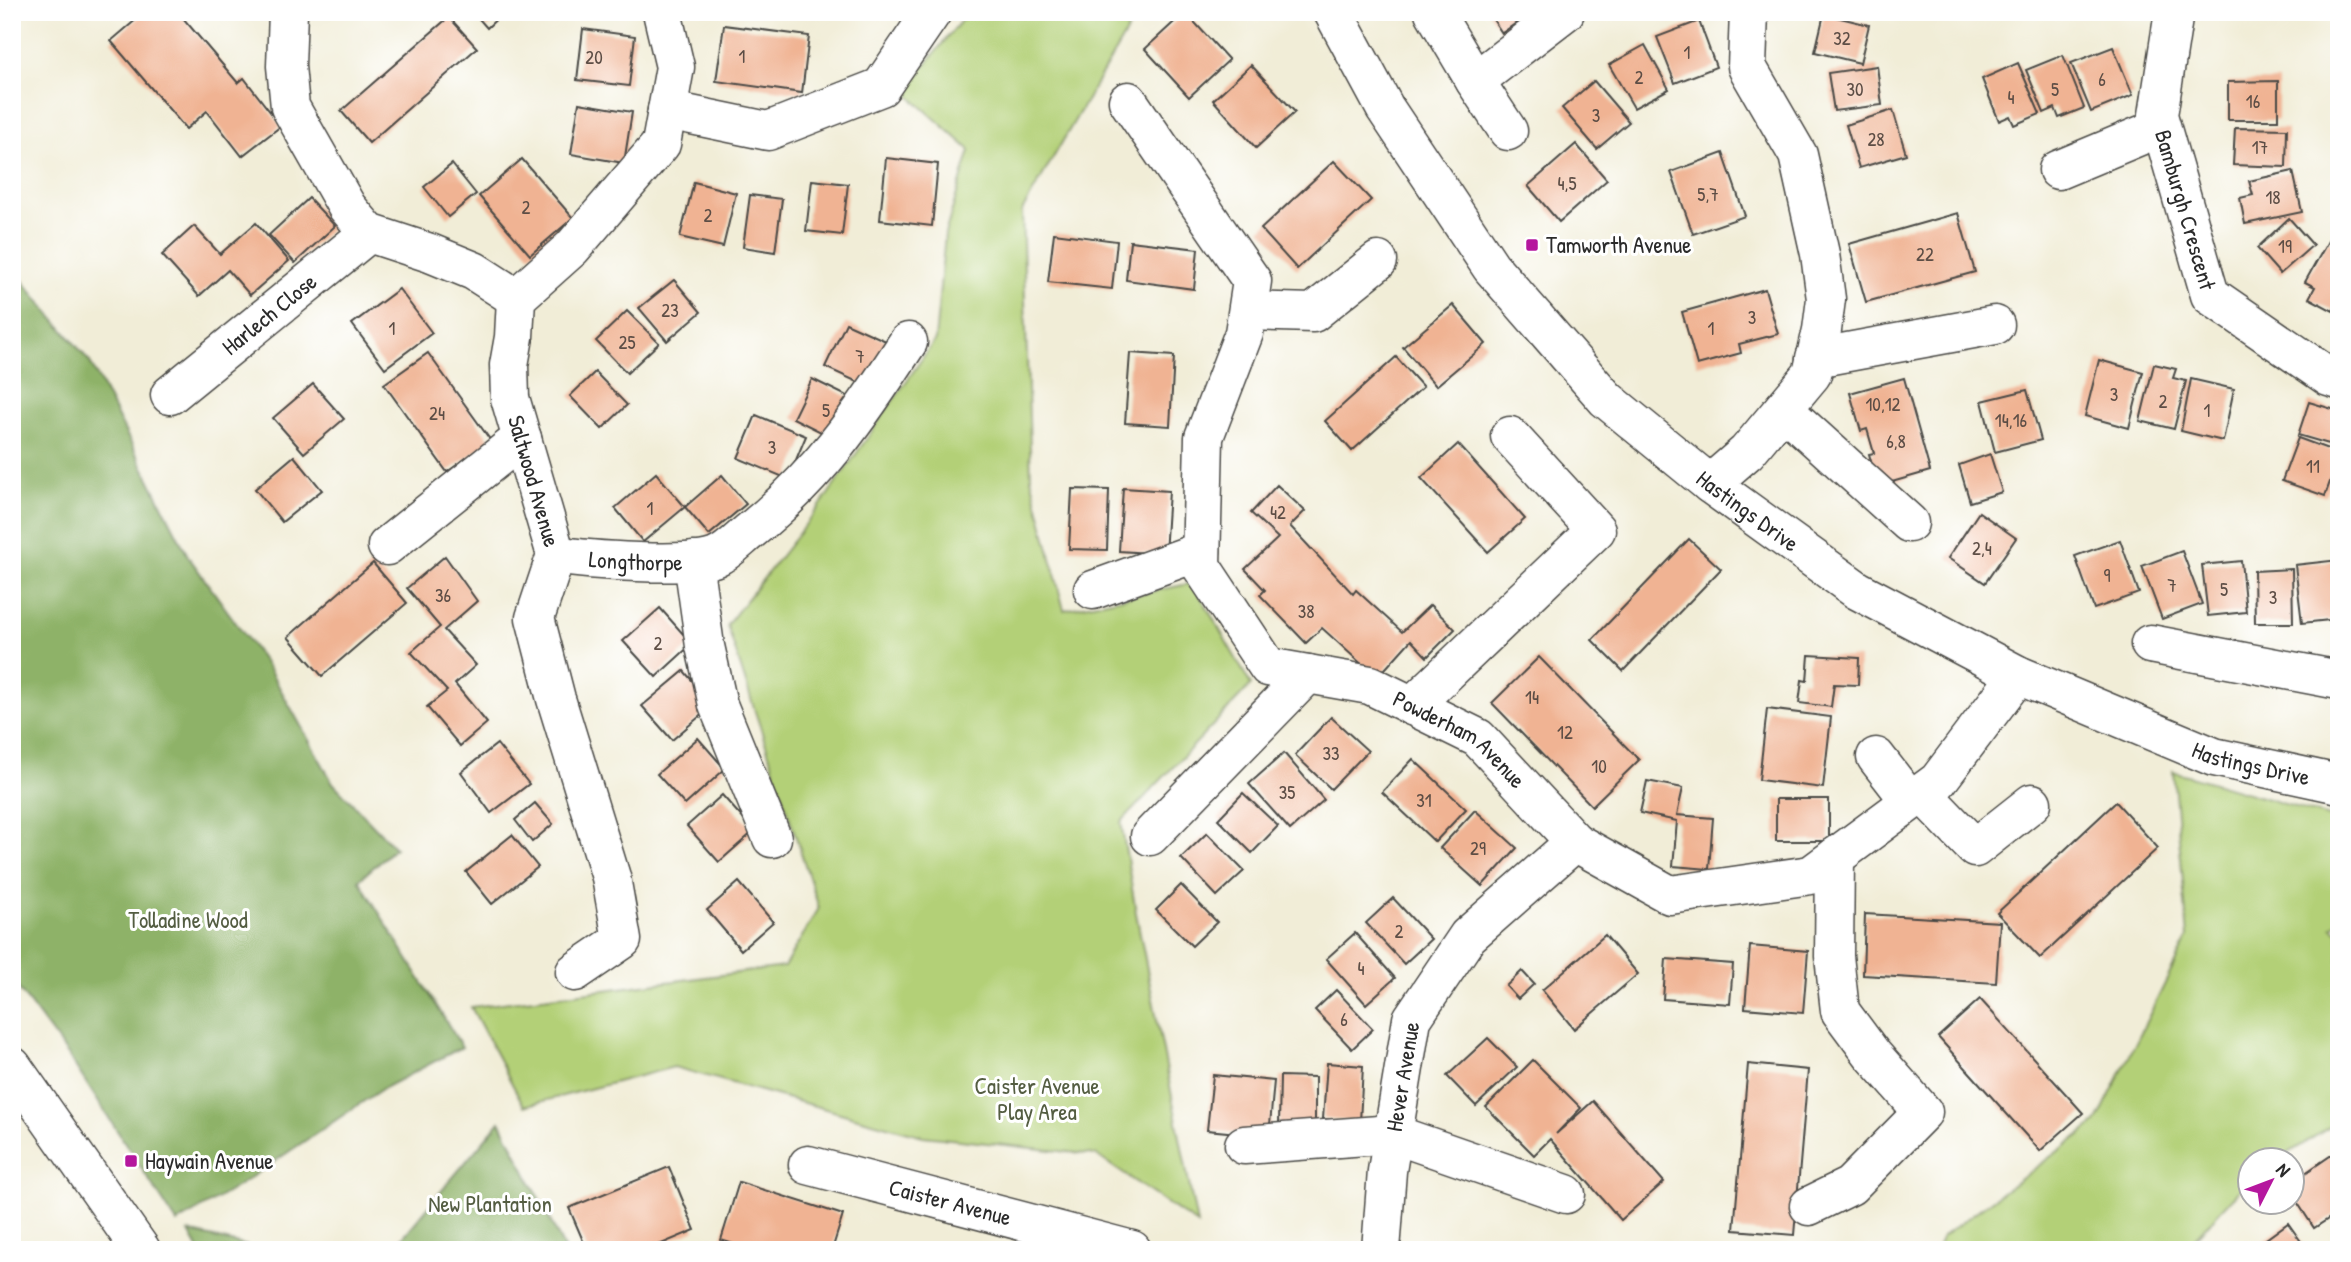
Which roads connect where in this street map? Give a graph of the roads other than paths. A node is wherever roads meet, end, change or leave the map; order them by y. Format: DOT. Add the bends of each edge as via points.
graph roads {
  1 [pos="288,12"];
  2 [pos="662,12"];
  3 [pos="932,12"];
  4 [pos="1333,12"];
  5 [pos="1434,12"];
  6 [pos="1565,12"];
  7 [pos="1749,12"];
  8 [pos="2174,12"];
  9 [pos="1475,81"];
  10 [pos="1128,101"];
  11 [pos="667,110"];
  12 [pos="2161,127"];
  13 [pos="1508,131"];
  14 [pos="2058,170"];
  15 [pos="369,233"];
  16 [pos="1378,261"];
  17 [pos="516,298"];
  18 [pos="1248,311"];
  19 [pos="1995,325"];
  20 [pos="908,342"];
  21 [pos="1815,358"];
  22 [pos="2339,380"];
  23 [pos="170,395"];
  24 [pos="1783,409"];
  25 [pos="1510,436"];
  26 [pos="522,438"];
  27 [pos="1710,484"];
  28 [pos="1909,523"];
  29 [pos="387,546"];
  30 [pos="1201,551"];
  31 [pos="556,555"];
  32 [pos="704,559"];
  33 [pos="1093,590"];
  34 [pos="2150,645"];
  35 [pos="1308,674"];
  36 [pos="2018,675"];
  37 [pos="2339,680"];
  38 [pos="1412,706"];
  39 [pos="1876,757"];
  40 [pos="2339,784"];
  41 [pos="1916,797"];
  42 [pos="2032,803"];
  43 [pos="1150,836"];
  44 [pos="772,838"];
  45 [pos="1576,842"];
  46 [pos="1835,857"];
  47 [pos="575,972"];
  48 [pos="12,1066"];
  49 [pos="1393,1135"];
  50 [pos="1244,1145"];
  51 [pos="808,1165"];
  52 [pos="1566,1194"];
  53 [pos="1809,1206"];
  54 [pos="1021,1236"];
  55 [pos="141,1250"];
  56 [pos="1132,1250"];
  57 [pos="1381,1250"];
  1 -- 15 [label="street" via="290,107 347,207"];
  2 -- 11 [label="street" via="675,67"];
  3 -- 11 [label="street" via="881,87 768,131"];
  4 -- 27 [label="street, Hastings Drive" via="1385,108 1491,267 1606,399"];
  5 -- 9 [label="street"];
  6 -- 9 [label="street"];
  7 -- 21 [label="street" via="1747,67 1798,155 1820,254 1826,299"];
  8 -- 12 [label="street, Bamburgh Crescent" via="2158,115"];
  9 -- 13 [label="street"];
  10 -- 18 [label="street, Powderham Avenue" via="1252,281"];
  11 -- 17 [label="street" via="661,144 572,248"];
  12 -- 14 [label="street"];
  12 -- 22 [label="street, Bamburgh Crescent" via="2210,295"];
  15 -- 17 [label="street" via="474,271"];
  15 -- 23 [label="street, Harlech Close"];
  16 -- 18 [label="street" via="1313,313"];
  17 -- 26 [label="street, Saltwood Avenue" via="510,398"];
  18 -- 30 [label="street, Powderham Avenue" via="1244,333 1204,436"];
  19 -- 21 [label="street"];
  20 -- 32 [label="street" via="815,472 786,502"];
  21 -- 24 [label="street" via="1812,374"];
  24 -- 27 [label="street" via="1747,452"];
  24 -- 28 [label="street"];
  25 -- 38 [label="street" via="1596,530"];
  26 -- 29 [label="street"];
  26 -- 31 [label="street, Saltwood Avenue"];
  27 -- 36 [label="street, Hastings Drive" via="1857,590"];
  30 -- 33 [label="street"];
  30 -- 35 [label="street, Powderham Avenue" via="1201,566 1268,667"];
  31 -- 32 [label="street, Longthorpe"];
  31 -- 47 [label="street, Saltwood Avenue" via="535,618 611,877 622,940"];
  32 -- 44 [label="street" via="705,646 718,705"];
  34 -- 37 [label="street"];
  35 -- 38 [label="street, Powderham Avenue" via="1370,685"];
  35 -- 43 [label="street"];
  36 -- 40 [label="street, Hastings Drive" via="2214,757"];
  36 -- 41 [label="street, Powderham Avenue" via="1938,781"];
  38 -- 45 [label="street, Powderham Avenue" via="1478,738"];
  39 -- 41 [label="street"];
  41 -- 42 [label="street" via="1975,848"];
  41 -- 46 [label="street, Powderham Avenue"];
  45 -- 46 [label="street, Powderham Avenue" via="1670,895 1811,875"];
  45 -- 49 [label="street, Hever Avenue" via="1468,936 1412,1019"];
  46 -- 53 [label="street" via="1833,956 1840,1011 1923,1112 1850,1186"];
  48 -- 55 [label="street"];
  49 -- 50 [label="street"];
  49 -- 52 [label="street"];
  49 -- 57 [label="street, Hever Avenue"];
  51 -- 54 [label="street, Caister Avenue"];
  54 -- 56 [label="street, Caister Avenue"];
}
